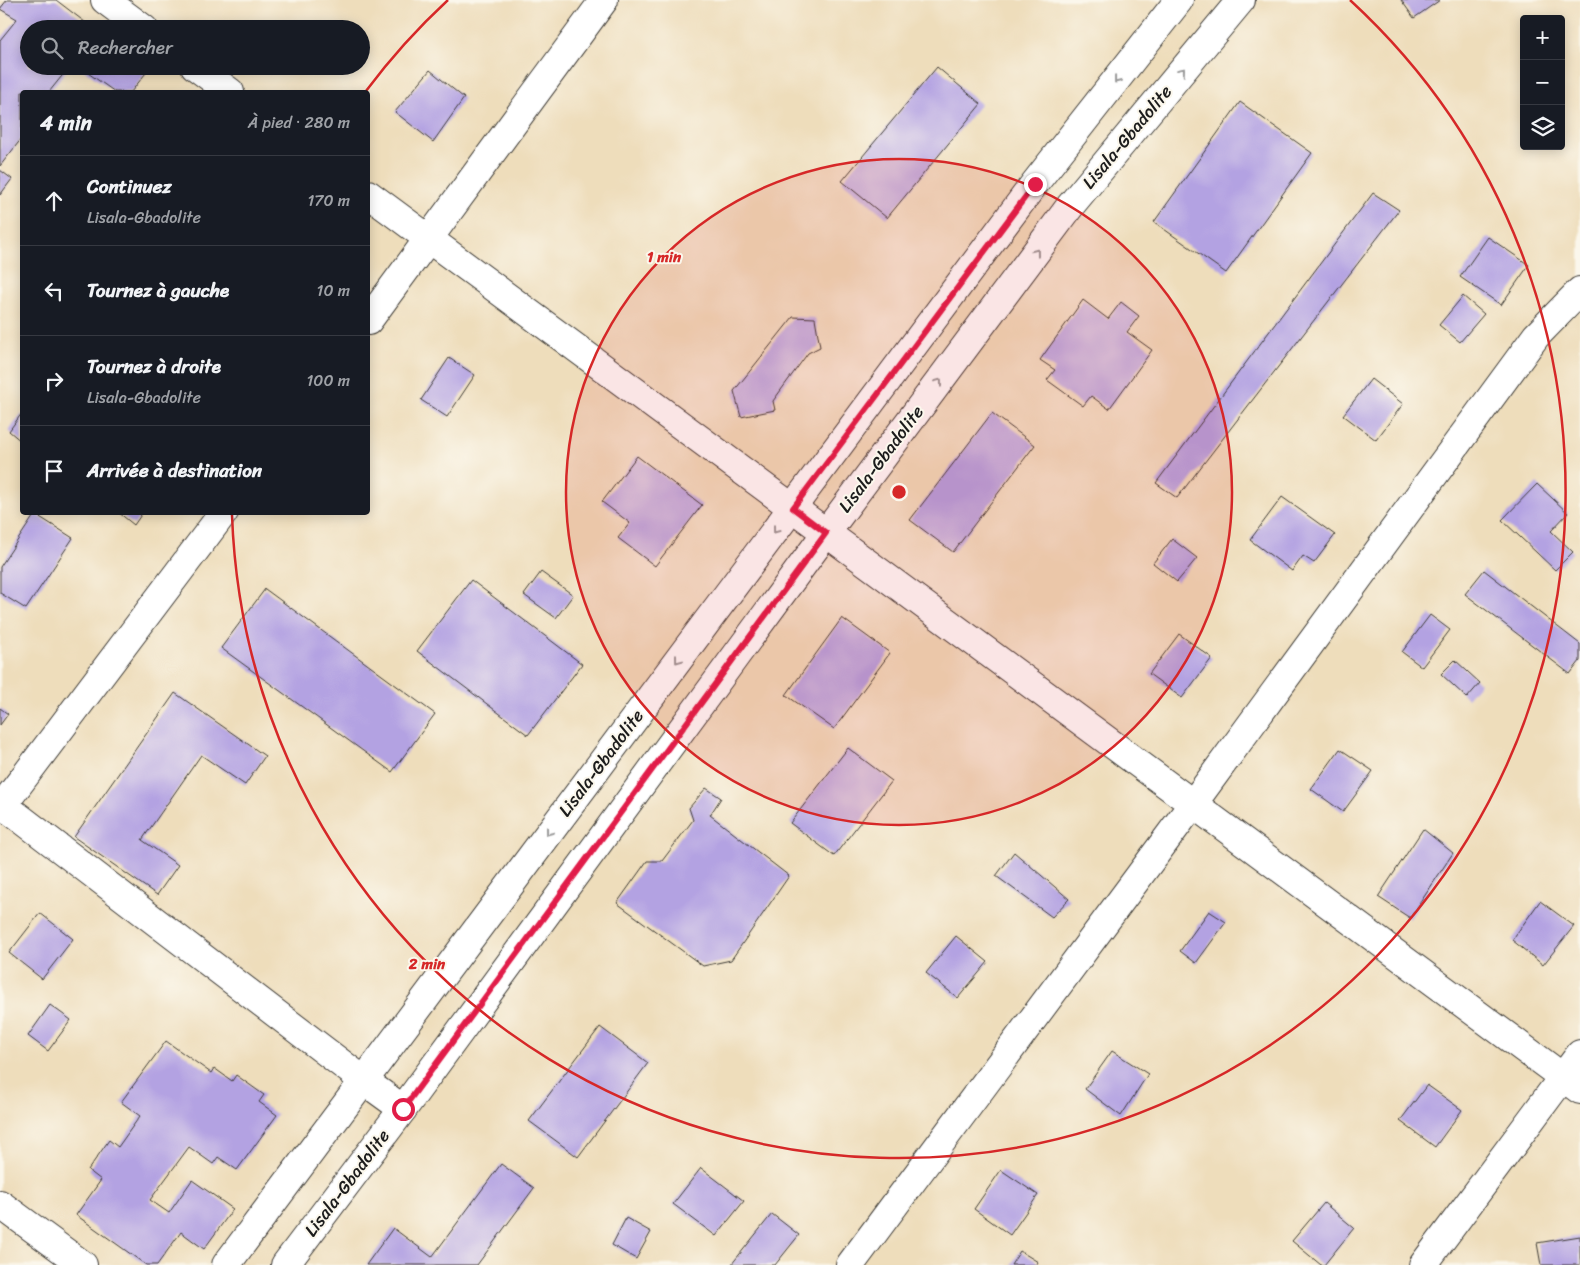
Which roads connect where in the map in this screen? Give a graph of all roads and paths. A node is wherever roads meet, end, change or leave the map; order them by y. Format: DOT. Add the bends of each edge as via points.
graph roads {
  1 [pos="105,0"];
  2 [pos="604,0"];
  3 [pos="1179,0"];
  4 [pos="1241,0"];
  5 [pos="132,20"];
  6 [pos="207,75"];
  7 [pos="227,90"];
  8 [pos="1035,184"];
  9 [pos="370,196"];
  10 [pos="1071,205"];
  11 [pos="429,240"];
  12 [pos="1580,291"];
  13 [pos="370,319"];
  14 [pos="793,508"];
  15 [pos="222,515"];
  16 [pos="826,533"];
  17 [pos="1192,804"];
  18 [pos="2,807"];
  19 [pos="1580,1054"];
  20 [pos="363,1080"];
  21 [pos="1571,1084"];
  22 [pos="403,1109"];
  23 [pos="0,1204"];
  24 [pos="83,1265"];
  25 [pos="226,1265"];
  26 [pos="285,1265"];
  27 [pos="850,1265"];
  28 [pos="1423,1265"];
  1 -- 5 [label="street"];
  2 -- 11 [label="street"];
  3 -- 8 [label="street, Lisala-Gbadolite, one-way"];
  10 -- 4 [label="street, Lisala-Gbadolite, one-way"];
  6 -- 7 [label="street"];
  8 -- 10 [label="street"];
  8 -- 14 [label="street, Lisala-Gbadolite"];
  9 -- 11 [label="street"];
  16 -- 10 [label="street, Lisala-Gbadolite, one-way"];
  11 -- 13 [label="street"];
  11 -- 14 [label="street"];
  12 -- 17 [label="street" via="1536,336"];
  14 -- 16 [label="street"];
  14 -- 20 [label="street, Lisala-Gbadolite, one-way"];
  15 -- 18 [label="street"];
  16 -- 17 [label="street"];
  16 -- 22 [label="street, Lisala-Gbadolite"];
  17 -- 21 [label="street"];
  17 -- 27 [label="street"];
  18 -- 20 [label="street"];
  19 -- 21 [label="street"];
  20 -- 22 [label="street"];
  20 -- 25 [label="street, Lisala-Gbadolite"];
  21 -- 28 [label="street"];
  22 -- 26 [label="street, Lisala-Gbadolite"];
  23 -- 24 [label="street"];
}
